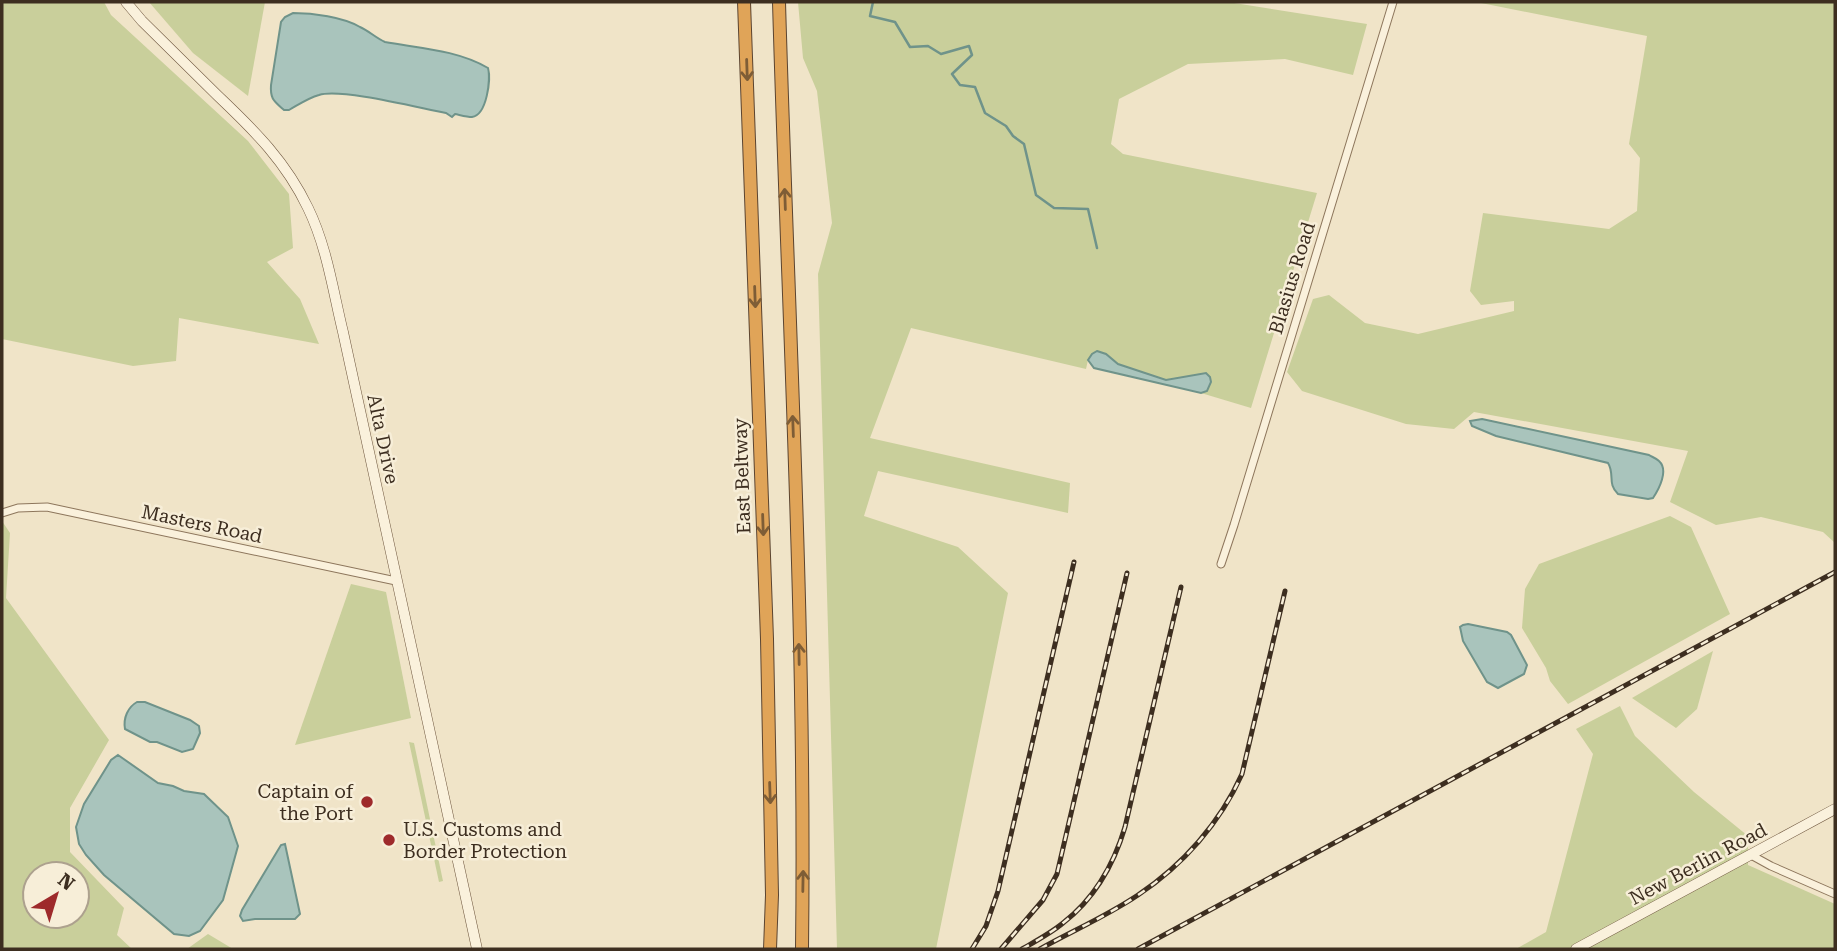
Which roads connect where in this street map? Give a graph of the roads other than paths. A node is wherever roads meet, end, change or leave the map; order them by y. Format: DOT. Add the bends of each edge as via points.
graph roads {
  1 [pos="125,2"];
  2 [pos="744,2"];
  3 [pos="779,2"];
  4 [pos="1392,2"];
  5 [pos="2,513"];
  6 [pos="1221,564"];
  7 [pos="396,581"];
  8 [pos="1835,809"];
  9 [pos="1751,855"];
  10 [pos="1835,894"];
  11 [pos="477,949"];
  12 [pos="770,949"];
  13 [pos="802,949"];
  14 [pos="1576,949"];
  1 -- 7 [label="street, Alta Drive" via="275,154 308,208 324,251"];
  2 -- 12 [label="highway, East Beltway, one-way" via="767,639"];
  13 -- 3 [label="highway, one-way" via="798,544"];
  4 -- 6 [label="street, Blasius Road"];
  5 -- 7 [label="street, Masters Road" via="47,507"];
  7 -- 11 [label="street, Alta Drive"];
  8 -- 9 [label="street, New Berlin Road"];
  9 -- 10 [label="street"];
  9 -- 14 [label="street, New Berlin Road"];
}
